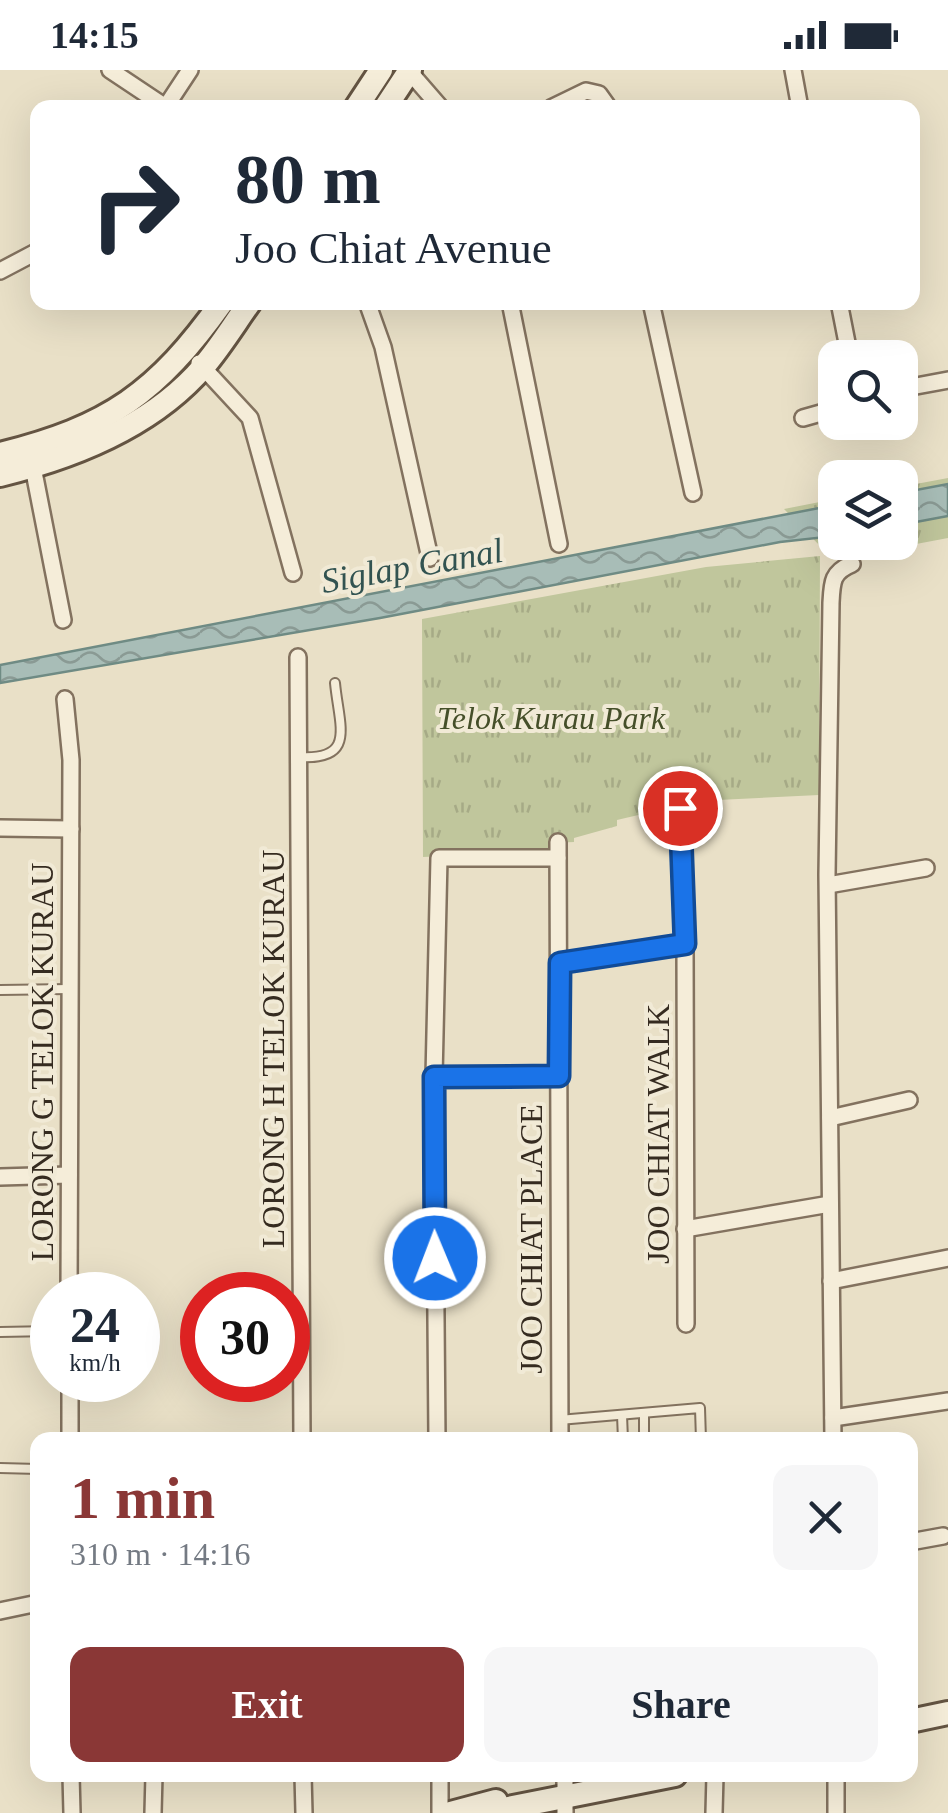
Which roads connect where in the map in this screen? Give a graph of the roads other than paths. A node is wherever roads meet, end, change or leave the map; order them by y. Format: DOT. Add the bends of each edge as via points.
graph roads {
  1 [pos="110,70"];
  2 [pos="190,70"];
  3 [pos="381,70"];
  4 [pos="409,70"];
  5 [pos="793,70"];
  6 [pos="155,100"];
  7 [pos="171,100"];
  8 [pos="361,100"];
  9 [pos="390,100"];
  10 [pos="435,100"];
  11 [pos="567,100"];
  12 [pos="603,100"];
  13 [pos="799,100"];
  14 [pos="30,255"];
  15 [pos="0,271"];
  16 [pos="218,310"];
  17 [pos="242,310"];
  18 [pos="371,310"];
  19 [pos="512,310"];
  20 [pos="653,310"];
  21 [pos="841,310"];
  22 [pos="846,340"];
  23 [pos="195,359"];
  24 [pos="948,380"];
  25 [pos="918,386"];
  26 [pos="818,414"];
  27 [pos="803,418"];
  28 [pos="0,454"];
  29 [pos="33,467"];
  30 [pos="0,475"];
  31 [pos="692,493"];
  32 [pos="559,544"];
  33 [pos="430,558"];
  34 [pos="852,564"];
  35 [pos="293,573"];
  36 [pos="63,620"];
  37 [pos="298,657"];
  38 [pos="335,683"];
  39 [pos="65,699"];
  40 [pos="298,757"];
  41 [pos="680,808"];
  42 [pos="0,828"];
  43 [pos="71,829"];
  44 [pos="926,868"];
  45 [pos="828,885"];
  46 [pos="685,944"];
  47 [pos="560,963"];
  48 [pos="0,990"];
  49 [pos="70,990"];
  50 [pos="559,1076"];
  51 [pos="434,1077"];
  52 [pos="909,1100"];
  53 [pos="830,1118"];
  54 [pos="69,1175"];
  55 [pos="0,1177"];
  56 [pos="830,1204"];
  57 [pos="685,1229"];
  58 [pos="948,1258"];
  59 [pos="69,1272"];
  60 [pos="831,1280"];
  61 [pos="686,1324"];
  62 [pos="30,1331"];
  63 [pos="0,1332"];
  64 [pos="948,1401"];
  65 [pos="70,1402"];
  66 [pos="644,1412"];
  67 [pos="622,1415"];
  68 [pos="833,1418"];
  69 [pos="559,1420"];
  70 [pos="70,1432"];
  71 [pos="302,1432"];
  72 [pos="437,1432"];
  73 [pos="560,1432"];
  74 [pos="623,1432"];
  75 [pos="644,1432"];
  76 [pos="701,1432"];
  77 [pos="833,1432"];
  78 [pos="0,1468"];
  79 [pos="30,1470"];
  80 [pos="943,1536"];
  81 [pos="918,1541"];
  82 [pos="30,1605"];
  83 [pos="0,1611"];
  84 [pos="948,1717"];
  85 [pos="918,1723"];
  86 [pos="71,1782"];
  87 [pos="154,1782"];
  88 [pos="304,1782"];
  89 [pos="440,1782"];
  90 [pos="627,1782"];
  91 [pos="714,1782"];
  92 [pos="836,1782"];
  93 [pos="565,1791"];
  94 [pos="72,1813"];
  95 [pos="153,1813"];
  96 [pos="304,1813"];
  97 [pos="440,1813"];
  98 [pos="451,1813"];
  99 [pos="483,1813"];
  100 [pos="714,1813"];
  101 [pos="836,1813"];
  1 -- 6 [label="street"];
  2 -- 7 [label="street"];
  3 -- 8 [label="street"];
  4 -- 9 [label="street"];
  4 -- 10 [label="street"];
  5 -- 13 [label="street"];
  11 -- 12 [label="street" via="586,90"];
  14 -- 15 [label="street"];
  16 -- 23 [label="street"];
  17 -- 23 [label="street"];
  18 -- 33 [label="street"];
  19 -- 32 [label="street"];
  20 -- 31 [label="street"];
  21 -- 22 [label="street"];
  23 -- 28 [label="street" via="76,431"];
  23 -- 29 [label="street" via="166,402 76,453"];
  23 -- 35 [label="street" via="250,418"];
  24 -- 25 [label="street"];
  26 -- 27 [label="street"];
  29 -- 30 [label="street"];
  29 -- 36 [label="street"];
  34 -- 45 [label="street" via="838,570 832,588"];
  37 -- 40 [label="street, LORONG H TELOK KURAU"];
  38 -- 40 [label="lane" via="339,744 326,757"];
  39 -- 43 [label="street, LORONG G TELOK KURAU"];
  40 -- 71 [label="street, LORONG H TELOK KURAU"];
  41 -- 46 [label="street, JOO CHIAT WALK"];
  42 -- 43 [label="street, LORONG G TELOK KURAU"];
  43 -- 49 [label="street, LORONG G TELOK KURAU"];
  44 -- 45 [label="street"];
  45 -- 53 [label="street"];
  46 -- 47 [label="street"];
  46 -- 57 [label="street, JOO CHIAT WALK"];
  47 -- 50 [label="street, JOO CHIAT PLACE"];
  47 -- 51 [label="street, JOO CHIAT PLACE" via="558,851 439,858"];
  48 -- 49 [label="lane"];
  49 -- 54 [label="street, LORONG G TELOK KURAU"];
  50 -- 51 [label="street"];
  50 -- 69 [label="street, JOO CHIAT PLACE"];
  51 -- 72 [label="street"];
  52 -- 53 [label="street"];
  53 -- 56 [label="street"];
  54 -- 55 [label="street"];
  54 -- 59 [label="street, LORONG G TELOK KURAU"];
  56 -- 57 [label="street"];
  56 -- 60 [label="street"];
  57 -- 61 [label="street, JOO CHIAT WALK"];
  58 -- 60 [label="street"];
  60 -- 68 [label="street"];
  62 -- 63 [label="lane"];
  64 -- 68 [label="street"];
  65 -- 70 [label="street"];
  66 -- 67 [label="lane"];
  66 -- 75 [label="lane"];
  66 -- 76 [label="lane" via="700,1408"];
  67 -- 69 [label="lane"];
  67 -- 74 [label="lane"];
  68 -- 77 [label="street"];
  69 -- 73 [label="street, JOO CHIAT PLACE"];
  78 -- 79 [label="lane"];
  80 -- 81 [label="street"];
  82 -- 83 [label="street"];
  84 -- 85 [label="street"];
  86 -- 94 [label="street"];
  87 -- 95 [label="street"];
  88 -- 96 [label="street"];
  89 -- 97 [label="street"];
  90 -- 93 [label="street"];
  91 -- 100 [label="street"];
  92 -- 101 [label="street"];
  93 -- 98 [label="street"];
  93 -- 99 [label="street"];
}
